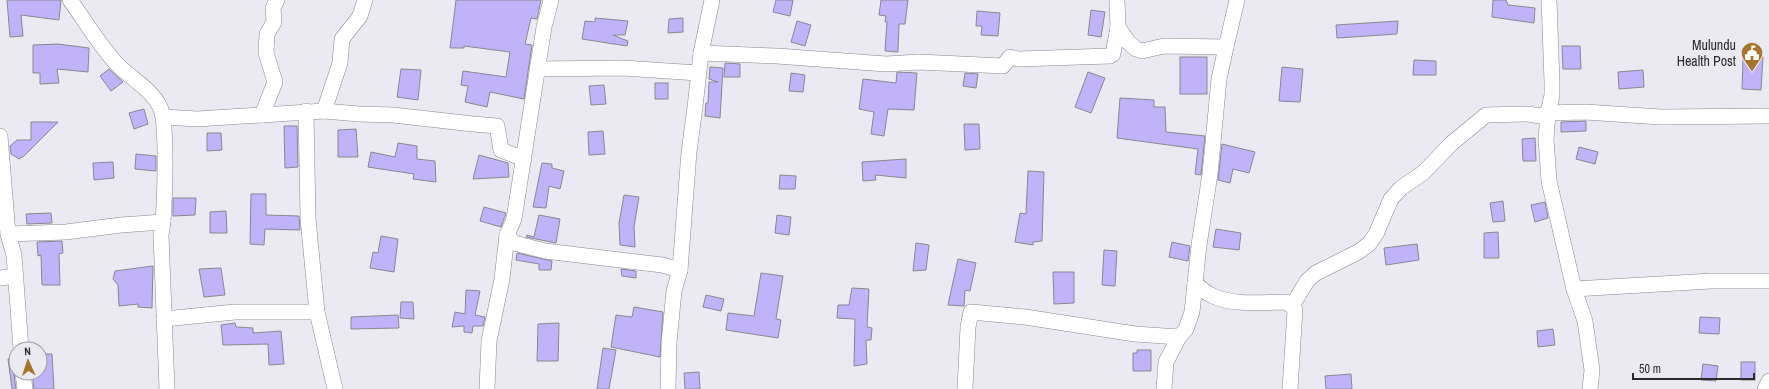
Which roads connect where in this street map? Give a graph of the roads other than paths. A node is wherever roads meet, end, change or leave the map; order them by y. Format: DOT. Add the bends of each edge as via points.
graph roads {
  1 [pos="70,0"];
  2 [pos="278,0"];
  3 [pos="365,0"];
  4 [pos="551,0"];
  5 [pos="712,0"];
  6 [pos="1117,0"];
  7 [pos="1237,0"];
  8 [pos="1549,0"];
  9 [pos="1118,27"];
  10 [pos="1226,47"];
  11 [pos="700,53"];
  12 [pos="537,70"];
  13 [pos="698,73"];
  14 [pos="306,111"];
  15 [pos="324,111"];
  16 [pos="1548,113"];
  17 [pos="262,114"];
  18 [pos="1769,116"];
  19 [pos="164,117"];
  20 [pos="0,136"];
  21 [pos="524,159"];
  22 [pos="163,222"];
  23 [pos="8,234"];
  24 [pos="507,235"];
  25 [pos="680,270"];
  26 [pos="15,276"];
  27 [pos="0,278"];
  28 [pos="1769,281"];
  29 [pos="1195,283"];
  30 [pos="1574,289"];
  31 [pos="1292,306"];
  32 [pos="317,312"];
  33 [pos="164,319"];
  34 [pos="1179,337"];
  35 [pos="20,341"];
  36 [pos="1769,381"];
  37 [pos="167,389"];
  38 [pos="335,389"];
  39 [pos="486,389"];
  40 [pos="668,389"];
  41 [pos="965,389"];
  42 [pos="1164,389"];
  43 [pos="1290,389"];
  44 [pos="1590,389"];
  45 [pos="1765,389"];
  1 -- 19 [label="street" via="116,63 152,94 160,105"];
  2 -- 17 [label="street" via="274,8 274,22 267,34 266,53 275,82"];
  3 -- 15 [label="street" via="360,16 342,39 340,63"];
  4 -- 12 [label="street"];
  5 -- 11 [label="street"];
  6 -- 9 [label="street"];
  7 -- 10 [label="street"];
  8 -- 16 [label="street" via="1552,88"];
  9 -- 10 [label="street" via="1128,42 1142,51 1164,46"];
  9 -- 11 [label="street" via="1115,49 1110,56 1018,59 1010,56 1002,66 919,62 886,64"];
  10 -- 29 [label="street" via="1219,79 1211,166"];
  11 -- 13 [label="street"];
  12 -- 13 [label="street" via="623,68"];
  12 -- 21 [label="street"];
  13 -- 25 [label="street"];
  14 -- 15 [label="street"];
  14 -- 17 [label="street"];
  14 -- 32 [label="street" via="308,219"];
  15 -- 21 [label="street" via="497,126 501,150"];
  16 -- 18 [label="street" via="1585,112 1661,117"];
  16 -- 30 [label="street" via="1546,139 1549,181"];
  16 -- 31 [label="street" via="1540,116 1486,115 1391,199 1369,244 1316,273 1307,281"];
  17 -- 19 [label="street" via="197,119"];
  19 -- 22 [label="street"];
  20 -- 23 [label="street"];
  21 -- 24 [label="street" via="514,219"];
  22 -- 23 [label="street" via="66,232"];
  22 -- 33 [label="street" via="161,235"];
  23 -- 26 [label="street" via="14,255"];
  24 -- 25 [label="street" via="514,243 545,251 662,265"];
  24 -- 39 [label="street" via="502,279 490,341"];
  25 -- 40 [label="street" via="674,291"];
  26 -- 27 [label="street"];
  26 -- 35 [label="street"];
  28 -- 30 [label="street" via="1712,281"];
  29 -- 31 [label="street" via="1211,296 1222,300 1286,302"];
  29 -- 34 [label="street" via="1192,312 1188,325"];
  30 -- 44 [label="street" via="1588,339 1592,370"];
  31 -- 43 [label="street" via="1295,310"];
  32 -- 33 [label="street" via="235,312"];
  32 -- 38 [label="street"];
  33 -- 37 [label="street"];
  34 -- 41 [label="street" via="1135,334 1026,317 971,312"];
  34 -- 42 [label="street" via="1166,362"];
  36 -- 45 [label="street"];
}
